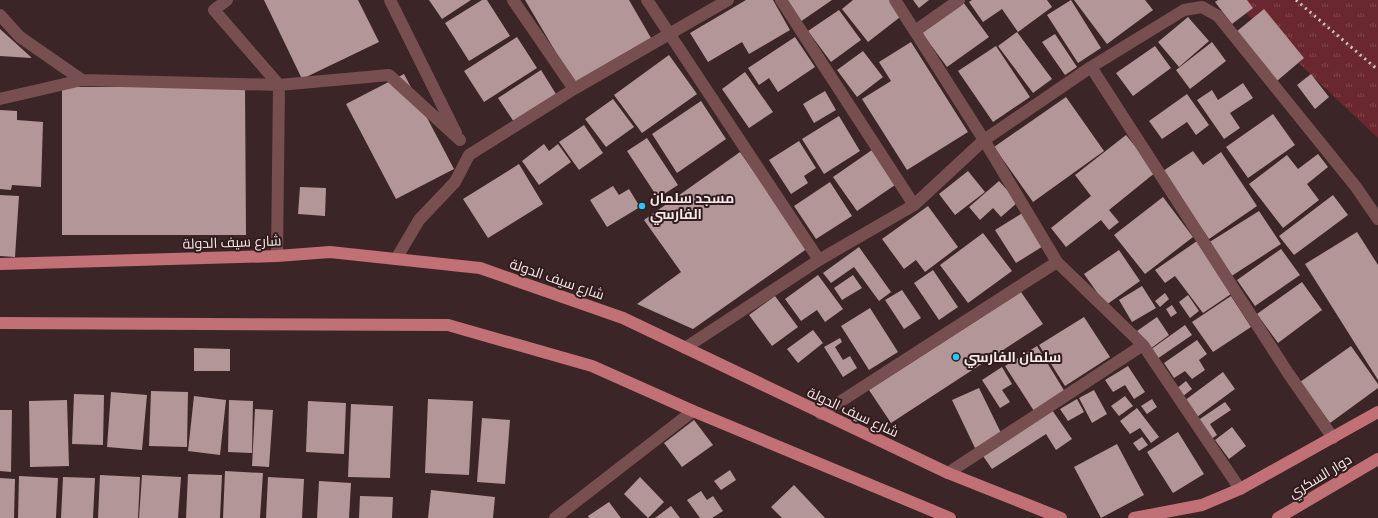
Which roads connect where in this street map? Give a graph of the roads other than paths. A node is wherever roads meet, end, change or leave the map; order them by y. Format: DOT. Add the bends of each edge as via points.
graph roads {
  1 [pos="227,0"];
  2 [pos="390,0"];
  3 [pos="513,0"];
  4 [pos="647,0"];
  5 [pos="728,0"];
  6 [pos="781,0"];
  7 [pos="895,0"];
  8 [pos="959,0"];
  9 [pos="0,15"];
  10 [pos="915,31"];
  11 [pos="669,33"];
  12 [pos="1091,68"];
  13 [pos="82,80"];
  14 [pos="279,85"];
  15 [pos="574,89"];
  16 [pos="0,99"];
  17 [pos="460,140"];
  18 [pos="984,140"];
  19 [pos="469,155"];
  20 [pos="914,205"];
  21 [pos="1378,219"];
  22 [pos="278,256"];
  23 [pos="396,259"];
  24 [pos="819,260"];
  25 [pos="1057,262"];
  26 [pos="0,264"];
  27 [pos="0,323"];
  28 [pos="1143,345"];
  29 [pos="685,348"];
  30 [pos="693,411"];
  31 [pos="1378,412"];
  32 [pos="821,414"];
  33 [pos="1333,438"];
  34 [pos="1378,459"];
  35 [pos="948,473"];
  36 [pos="1240,488"];
  37 [pos="555,518"];
  38 [pos="950,518"];
  39 [pos="1060,518"];
  40 [pos="1134,518"];
  41 [pos="1278,518"];
  1 -- 14 [label="street" via="214,10"];
  2 -- 17 [label="street"];
  3 -- 15 [label="street"];
  4 -- 11 [label="street"];
  5 -- 11 [label="street"];
  6 -- 20 [label="street"];
  7 -- 10 [label="street"];
  8 -- 10 [label="street"];
  9 -- 13 [label="street" via="20,37"];
  10 -- 18 [label="street"];
  11 -- 15 [label="street"];
  11 -- 24 [label="street"];
  12 -- 18 [label="street"];
  12 -- 21 [label="street" via="1184,10 1202,7 1218,16 1356,187"];
  12 -- 33 [label="street" via="1288,373"];
  13 -- 14 [label="street"];
  13 -- 16 [label="street"];
  14 -- 17 [label="street" via="389,75"];
  14 -- 22 [label="street"];
  15 -- 19 [label="street"];
  17 -- 19 [label="street"];
  18 -- 20 [label="street"];
  18 -- 25 [label="street"];
  19 -- 23 [label="street" via="455,182 419,220"];
  20 -- 24 [label="street"];
  22 -- 23 [label="main road, شارع سيف الدولة" via="330,252"];
  22 -- 26 [label="main road, شارع سيف الدولة"];
  23 -- 29 [label="main road, شارع سيف الدولة" via="480,268 623,318"];
  24 -- 29 [label="street"];
  25 -- 28 [label="street"];
  25 -- 32 [label="street"];
  27 -- 30 [label="main road" via="448,325 592,366"];
  28 -- 35 [label="street"];
  28 -- 36 [label="street"];
  29 -- 32 [label="main road, شارع سيف الدولة"];
  30 -- 37 [label="street"];
  30 -- 38 [label="main road"];
  31 -- 33 [label="main road"];
  32 -- 35 [label="main road, شارع سيف الدولة"];
  33 -- 36 [label="main road"];
  34 -- 41 [label="main road, دوار السكري"];
  35 -- 39 [label="main road, شارع سيف الدولة"];
  36 -- 40 [label="main road" via="1202,505"];
}
